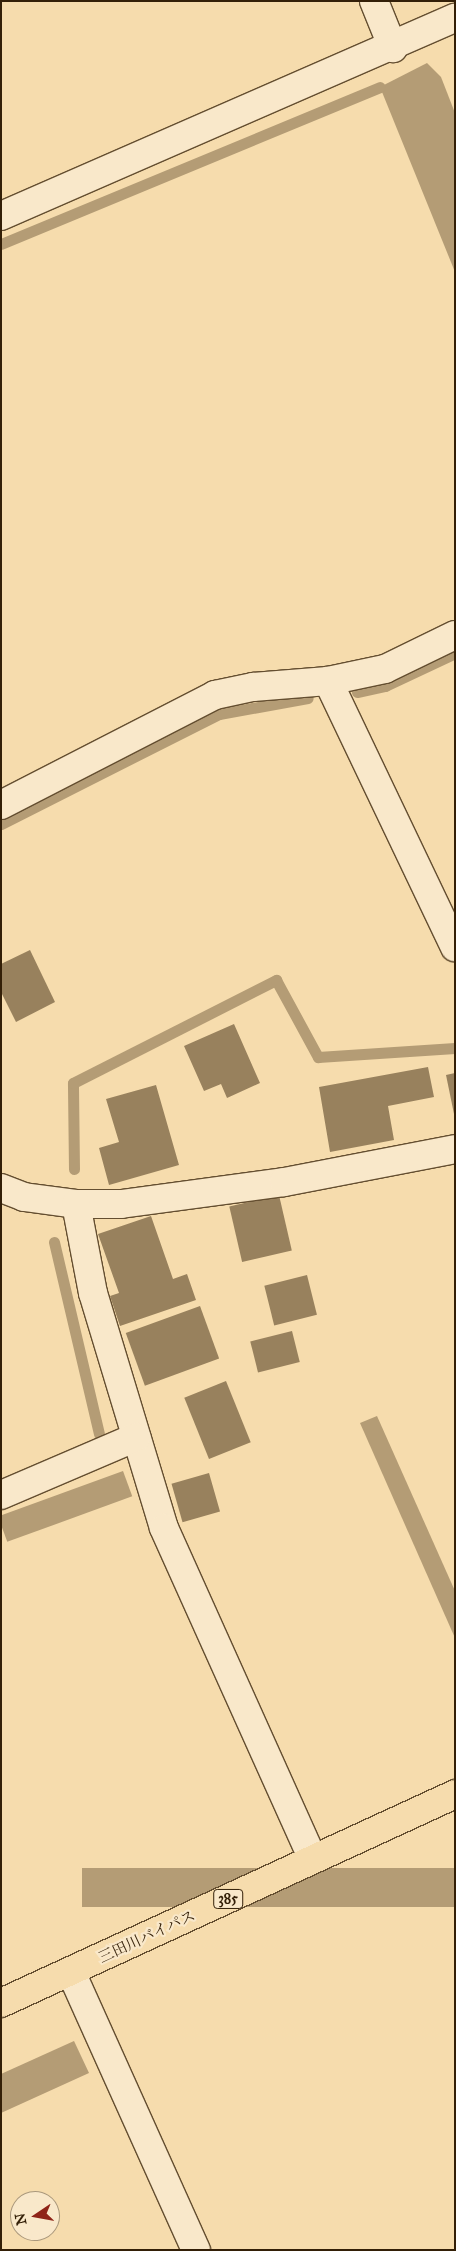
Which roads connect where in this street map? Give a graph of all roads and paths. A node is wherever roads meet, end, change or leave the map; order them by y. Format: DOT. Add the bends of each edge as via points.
graph roads {
  1 [pos="374,1"];
  2 [pos="455,18"];
  3 [pos="393,48"];
  4 [pos="1,216"];
  5 [pos="455,635"];
  6 [pos="328,681"];
  7 [pos="1,804"];
  8 [pos="455,947"];
  9 [pos="455,1149"];
  10 [pos="1,1188"];
  11 [pos="76,1204"];
  12 [pos="136,1437"];
  13 [pos="1,1495"];
  14 [pos="455,1794"];
  15 [pos="313,1859"];
  16 [pos="71,1972"];
  17 [pos="1,2003"];
  18 [pos="196,2250"];
  1 -- 3 [label="street"];
  2 -- 3 [label="street"];
  3 -- 4 [label="street"];
  5 -- 6 [label="street" via="385,669"];
  6 -- 7 [label="street" via="253,686 214,695"];
  6 -- 8 [label="street"];
  9 -- 11 [label="street" via="284,1182 121,1204"];
  10 -- 11 [label="street" via="24,1197"];
  11 -- 12 [label="street" via="93,1293"];
  12 -- 13 [label="street"];
  12 -- 15 [label="street" via="164,1528"];
  14 -- 15 [label="highway, 三田川バイパス / 385"];
  15 -- 16 [label="highway, 三田川バイパス / 385"];
  16 -- 17 [label="highway, 三田川バイパス / 385"];
  16 -- 18 [label="street"];
}
